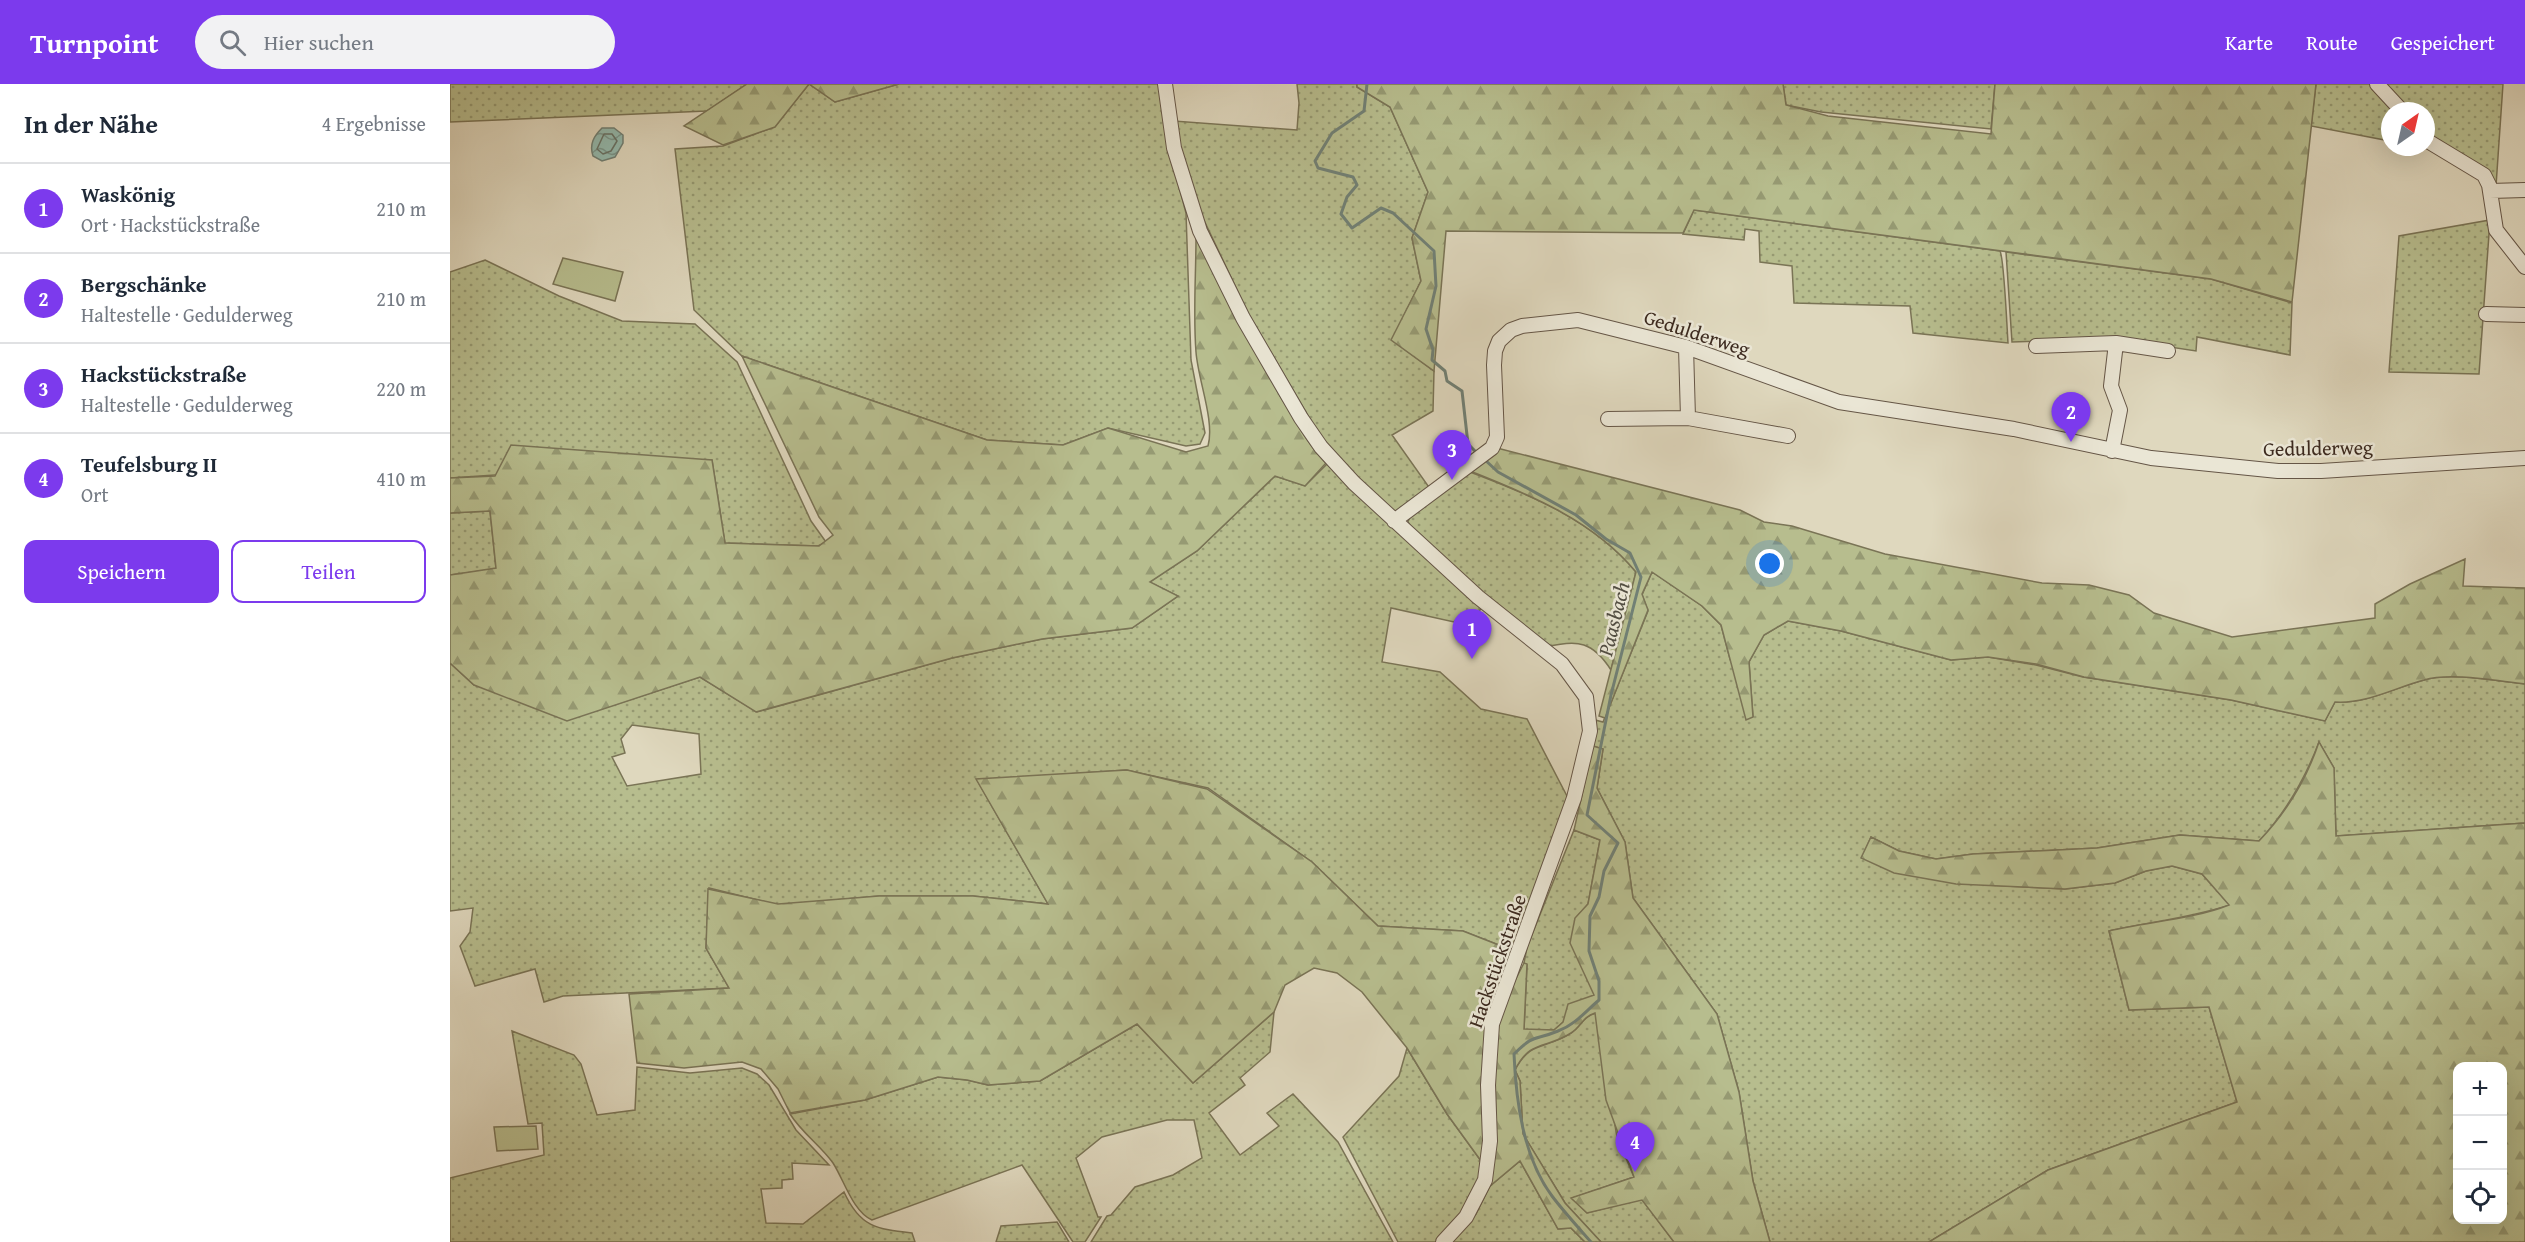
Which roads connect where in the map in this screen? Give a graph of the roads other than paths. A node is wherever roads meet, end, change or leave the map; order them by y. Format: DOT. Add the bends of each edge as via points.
graph roads {
  1 [pos="1165,84"];
  2 [pos="2377,84"];
  3 [pos="2394,102"];
  4 [pos="2435,145"];
  5 [pos="2525,190"];
  6 [pos="2490,191"];
  7 [pos="2525,267"];
  8 [pos="2486,314"];
  9 [pos="2525,315"];
  10 [pos="2116,343"];
  11 [pos="2036,346"];
  12 [pos="1686,347"];
  13 [pos="2168,351"];
  14 [pos="1688,418"];
  15 [pos="1608,419"];
  16 [pos="1788,436"];
  17 [pos="2112,451"];
  18 [pos="2525,458"];
  19 [pos="1394,521"];
  20 [pos="1443,1242"];
  1 -- 19 [label="street, Hackstückstraße" via="1169,126 1182,179 1200,231 1230,292 1321,447"];
  2 -- 3 [label="street"];
  4 -- 6 [label="street" via="2480,171"];
  5 -- 6 [label="street"];
  6 -- 7 [label="street" via="2496,230"];
  8 -- 9 [label="street"];
  10 -- 11 [label="street"];
  10 -- 13 [label="street"];
  10 -- 17 [label="street" via="2111,386 2120,410"];
  12 -- 14 [label="street"];
  12 -- 17 [label="street, Gedulderweg" via="1839,402 2014,429"];
  12 -- 19 [label="street, Gedulderweg" via="1578,320 1511,330 1495,351 1497,437 1482,458"];
  14 -- 15 [label="street"];
  14 -- 16 [label="street"];
  17 -- 18 [label="street, Gedulderweg" via="2278,471"];
  19 -- 20 [label="street, Hackstückstraße" via="1478,597 1569,671 1582,690 1590,714 1574,798 1492,1024 1490,1141 1485,1180 1466,1217"];
}
